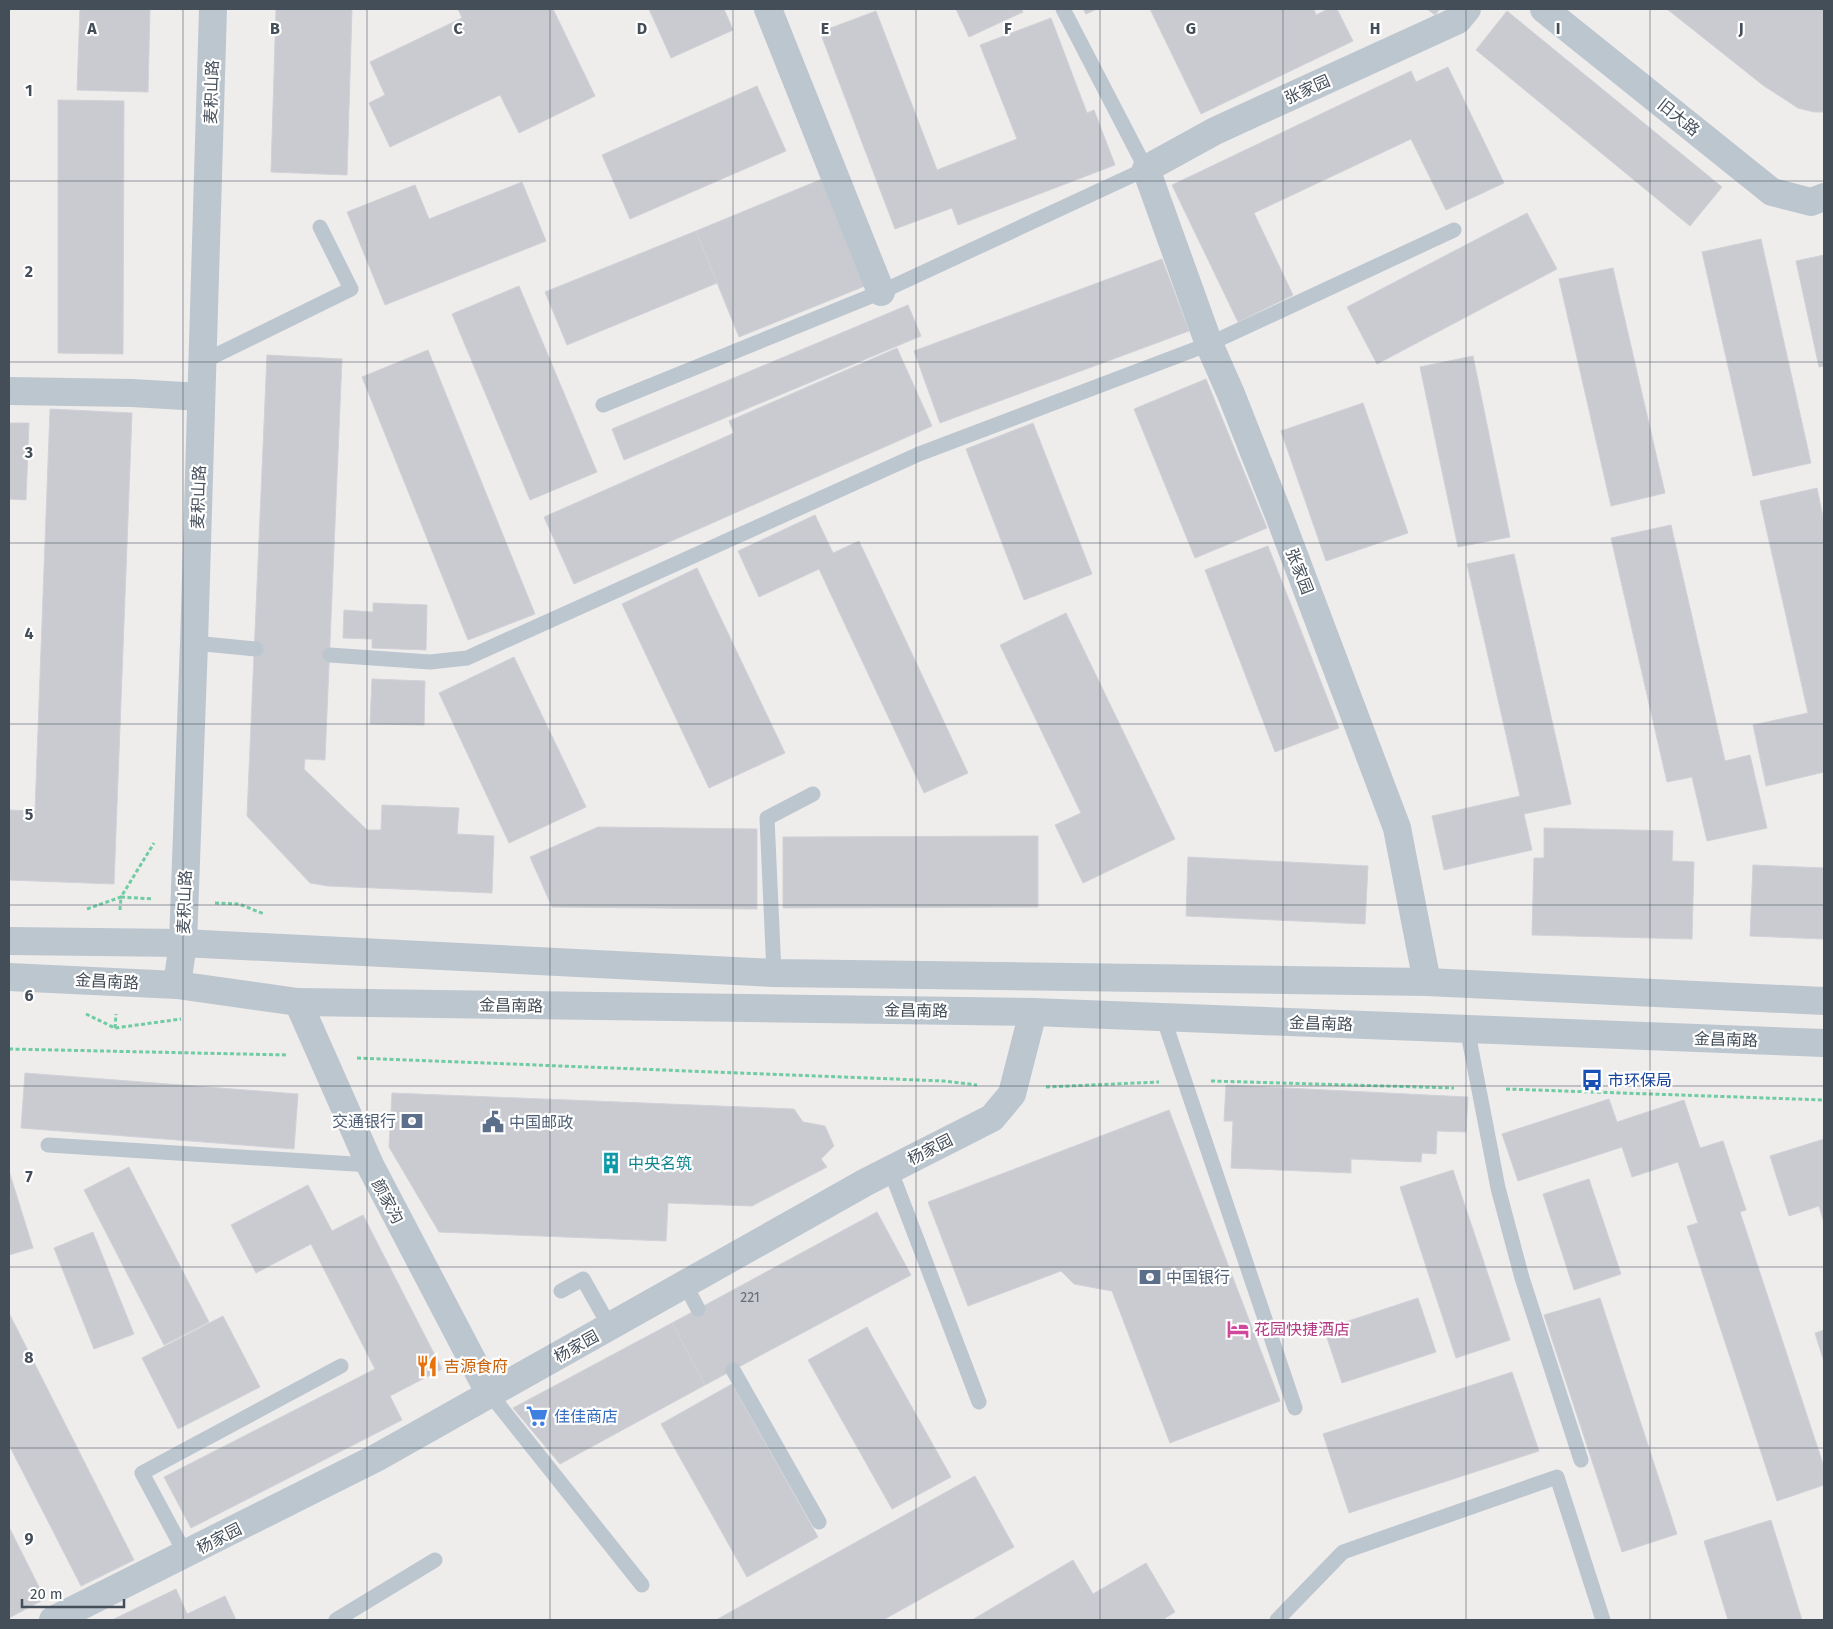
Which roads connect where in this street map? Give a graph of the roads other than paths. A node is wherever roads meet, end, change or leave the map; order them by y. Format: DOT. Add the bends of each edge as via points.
graph roads {
  1 [pos="213,9"];
  2 [pos="768,9"];
  3 [pos="1063,9"];
  4 [pos="1468,9"];
  5 [pos="1544,9"];
  6 [pos="1146,169"];
  7 [pos="1824,197"];
  8 [pos="320,227"];
  9 [pos="1454,230"];
  10 [pos="881,292"];
  11 [pos="1209,344"];
  12 [pos="202,362"];
  13 [pos="9,391"];
  14 [pos="201,397"];
  15 [pos="602,405"];
  16 [pos="194,643"];
  17 [pos="256,649"];
  18 [pos="330,655"];
  19 [pos="812,794"];
  20 [pos="9,941"];
  21 [pos="183,943"];
  22 [pos="774,973"];
  23 [pos="9,977"];
  24 [pos="1427,982"];
  25 [pos="177,985"];
  26 [pos="1824,1001"];
  27 [pos="298,1002"];
  28 [pos="1033,1012"];
  29 [pos="1163,1016"];
  30 [pos="1466,1028"];
  31 [pos="1824,1043"];
  32 [pos="48,1144"];
  33 [pos="370,1166"];
  34 [pos="890,1169"];
  35 [pos="685,1284"];
  36 [pos="561,1291"];
  37 [pos="698,1309"];
  38 [pos="610,1327"];
  39 [pos="341,1366"];
  40 [pos="734,1370"];
  41 [pos="490,1394"];
  42 [pos="979,1402"];
  43 [pos="1295,1408"];
  44 [pos="1581,1460"];
  45 [pos="820,1522"];
  46 [pos="186,1555"];
  47 [pos="435,1560"];
  48 [pos="642,1585"];
  49 [pos="53,1620"];
  50 [pos="336,1620"];
  51 [pos="1277,1620"];
  52 [pos="1603,1620"];
  1 -- 12 [label="street, 麦积山路"];
  2 -- 10 [label="street"];
  3 -- 6 [label="lane, 张家园"];
  4 -- 6 [label="street, 张家园" via="1458,20 1215,130"];
  5 -- 7 [label="street, 旧大路" via="1772,192 1811,202"];
  6 -- 10 [label="lane"];
  6 -- 11 [label="street, 张家园"];
  8 -- 12 [label="lane" via="351,289"];
  9 -- 11 [label="lane"];
  10 -- 15 [label="lane"];
  11 -- 18 [label="lane" via="919,454 467,658 430,662"];
  11 -- 24 [label="street, 张家园" via="1277,509 1397,828"];
  12 -- 14 [label="street, 麦积山路"];
  13 -- 14 [label="street"];
  14 -- 16 [label="street, 麦积山路"];
  16 -- 17 [label="lane"];
  16 -- 21 [label="street, 麦积山路"];
  19 -- 22 [label="lane" via="767,818"];
  20 -- 21 [label="street"];
  21 -- 22 [label="street"];
  21 -- 25 [label="street, 麦积山路"];
  22 -- 24 [label="street"];
  23 -- 25 [label="street, 金昌南路"];
  24 -- 26 [label="street"];
  25 -- 27 [label="street, 金昌南路"];
  27 -- 28 [label="street, 金昌南路"];
  27 -- 33 [label="street, 颜家沟"];
  28 -- 29 [label="street, 金昌南路"];
  28 -- 34 [label="street, 杨家园" via="1012,1094 992,1118"];
  29 -- 30 [label="street, 金昌南路"];
  29 -- 43 [label="lane"];
  30 -- 31 [label="street, 金昌南路"];
  30 -- 44 [label="lane" via="1498,1188 1522,1278"];
  32 -- 33 [label="lane"];
  33 -- 41 [label="street, 颜家沟"];
  34 -- 35 [label="street, 杨家园"];
  34 -- 42 [label="lane"];
  35 -- 37 [label="lane"];
  35 -- 38 [label="street, 杨家园"];
  36 -- 38 [label="lane" via="583,1278"];
  38 -- 41 [label="street, 杨家园"];
  39 -- 46 [label="lane" via="142,1473"];
  40 -- 45 [label="lane"];
  41 -- 46 [label="street, 杨家园" via="376,1458"];
  41 -- 48 [label="lane"];
  46 -- 49 [label="street, 杨家园"];
  47 -- 50 [label="lane"];
  51 -- 52 [label="lane" via="1343,1552 1557,1478"];
}
